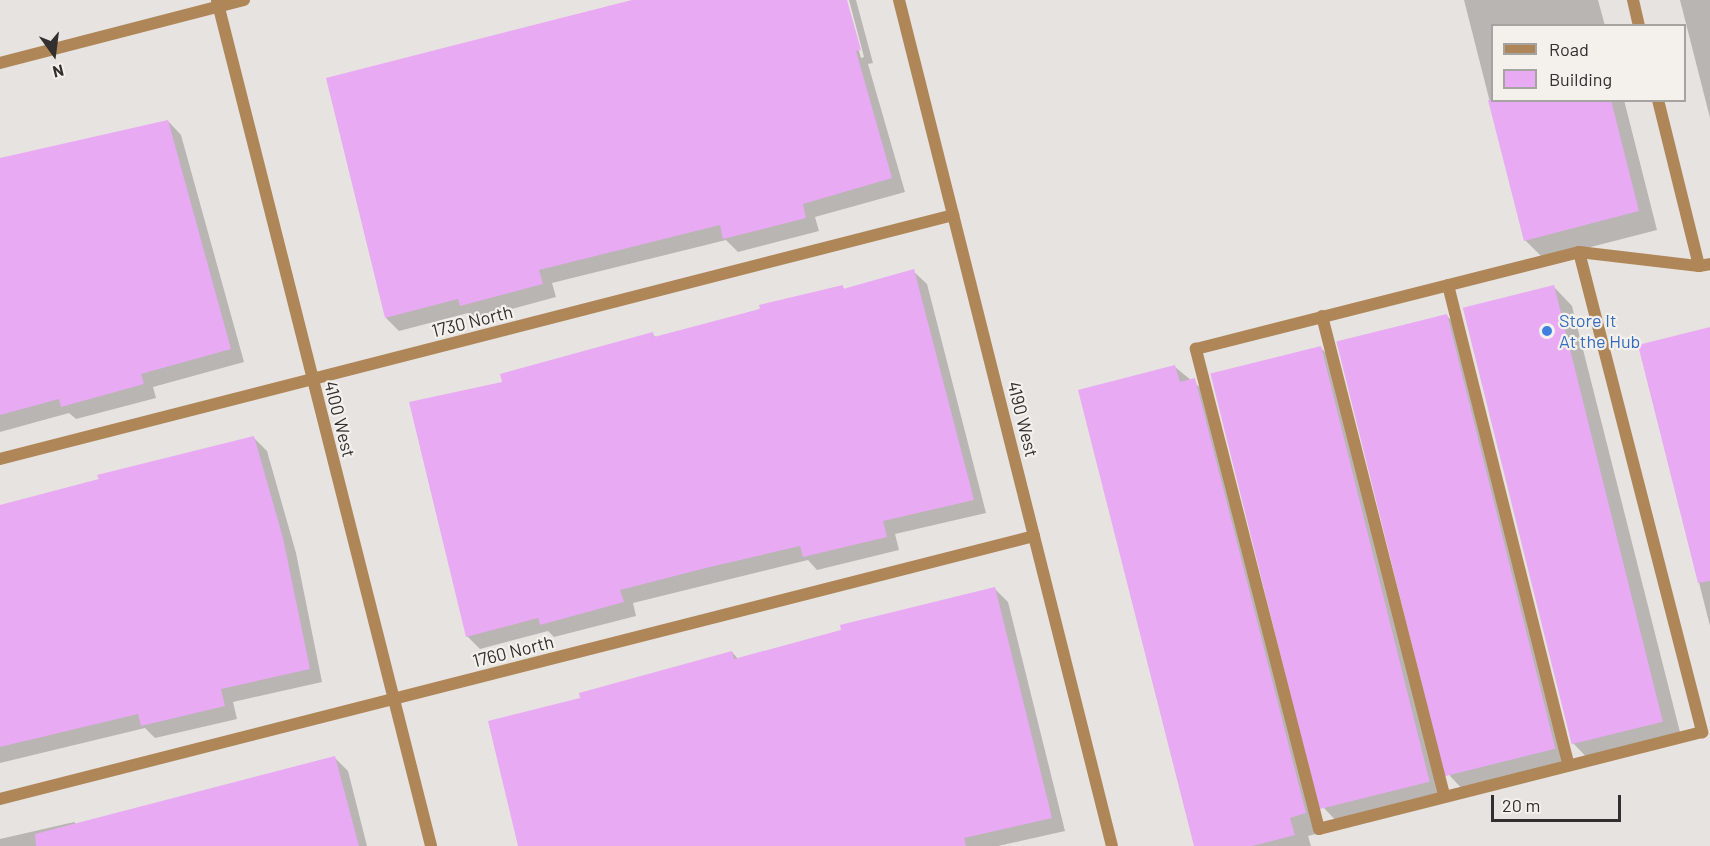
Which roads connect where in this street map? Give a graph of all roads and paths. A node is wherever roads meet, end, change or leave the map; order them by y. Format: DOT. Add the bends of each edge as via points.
graph roads {
  1 [pos="244,0"];
  2 [pos="899,0"];
  3 [pos="1633,0"];
  4 [pos="217,3"];
  5 [pos="1639,24"];
  6 [pos="0,63"];
  7 [pos="1659,102"];
  8 [pos="953,215"];
  9 [pos="1580,252"];
  10 [pos="1705,265"];
  11 [pos="1448,285"];
  12 [pos="1322,316"];
  13 [pos="312,381"];
  14 [pos="0,459"];
  15 [pos="1034,536"];
  16 [pos="394,700"];
  17 [pos="1569,765"];
  18 [pos="1445,797"];
  19 [pos="0,799"];
  20 [pos="431,846"];
  21 [pos="1112,846"];
  1 -- 4 [label="street"];
  2 -- 8 [label="street, 4190 West"];
  3 -- 5 [label="street"];
  4 -- 6 [label="street"];
  4 -- 13 [label="street, 4100 West"];
  7 -- 10 [label="street"];
  8 -- 13 [label="street, 1730 North"];
  8 -- 15 [label="street, 4190 West"];
  9 -- 10 [label="street"];
  9 -- 11 [label="street"];
  9 -- 17 [label="street" via="1702,732"];
  11 -- 12 [label="street"];
  11 -- 17 [label="street"];
  12 -- 18 [label="street"];
  12 -- 18 [label="street" via="1196,349 1319,829"];
  13 -- 14 [label="street, 1730 North"];
  13 -- 16 [label="street, 4100 West"];
  15 -- 16 [label="street, 1760 North"];
  15 -- 21 [label="street, 4190 West"];
  16 -- 19 [label="street, 1760 North"];
  16 -- 20 [label="street, 4100 West"];
  17 -- 18 [label="street"];
}
